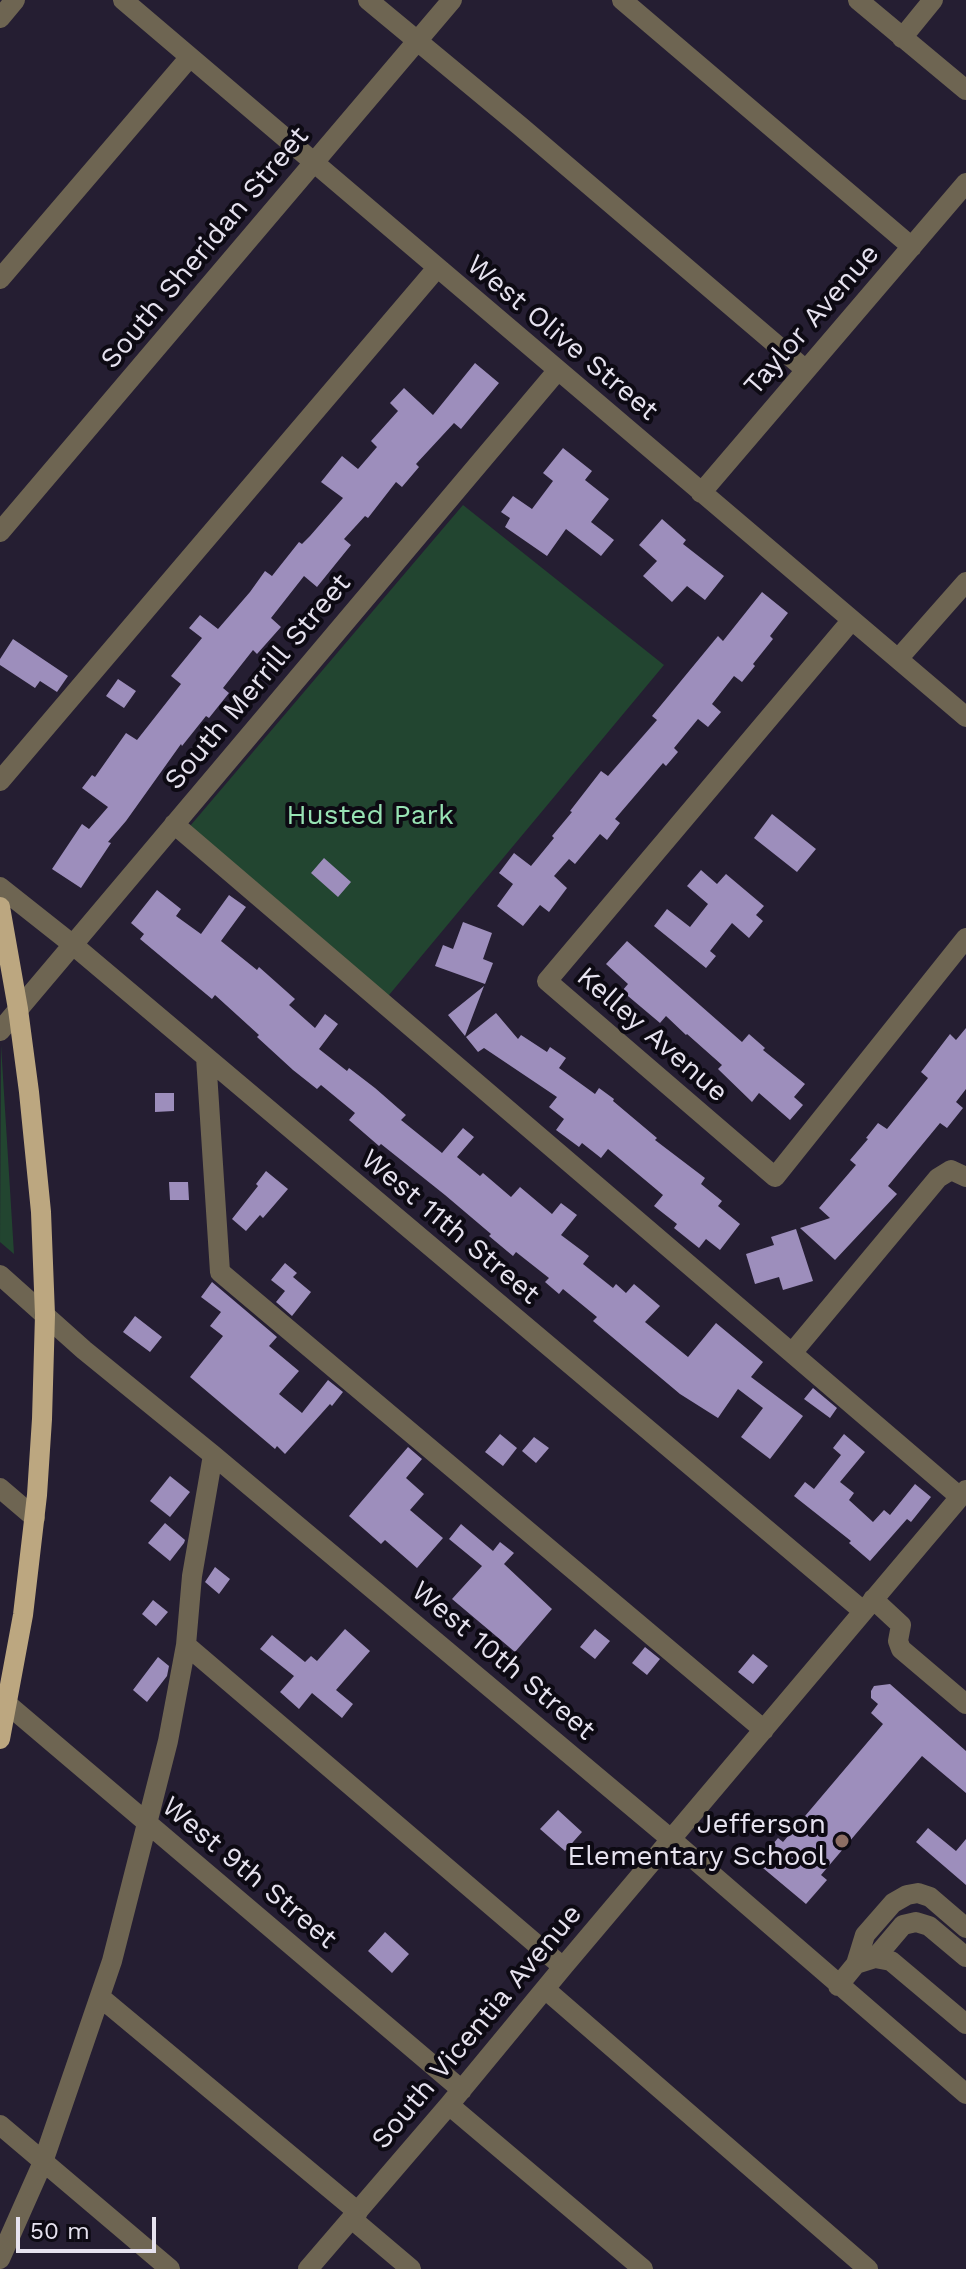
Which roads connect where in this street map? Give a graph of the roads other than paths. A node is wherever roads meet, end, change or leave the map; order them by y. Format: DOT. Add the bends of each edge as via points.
graph roads {
  1 [pos="15,0"];
  2 [pos="123,0"];
  3 [pos="368,0"];
  4 [pos="452,0"];
  5 [pos="622,0"];
  6 [pos="858,0"];
  7 [pos="933,0"];
  8 [pos="0,18"];
  9 [pos="902,38"];
  10 [pos="417,41"];
  11 [pos="190,57"];
  12 [pos="966,90"];
  13 [pos="314,163"];
  14 [pos="966,183"];
  15 [pos="912,247"];
  16 [pos="437,268"];
  17 [pos="0,279"];
  18 [pos="558,370"];
  19 [pos="806,370"];
  20 [pos="701,493"];
  21 [pos="0,532"];
  22 [pos="966,582"];
  23 [pos="851,621"];
  24 [pos="898,659"];
  25 [pos="966,717"];
  26 [pos="0,781"];
  27 [pos="174,824"];
  28 [pos="0,887"];
  29 [pos="0,907"];
  30 [pos="966,938"];
  31 [pos="72,944"];
  32 [pos="18,1009"];
  33 [pos="0,1031"];
  34 [pos="206,1057"];
  35 [pos="966,1177"];
  36 [pos="0,1276"];
  37 [pos="45,1315"];
  38 [pos="792,1353"];
  39 [pos="213,1455"];
  40 [pos="0,1488"];
  41 [pos="963,1494"];
  42 [pos="35,1518"];
  43 [pos="868,1605"];
  44 [pos="186,1645"];
  45 [pos="4,1701"];
  46 [pos="966,1704"];
  47 [pos="764,1730"];
  48 [pos="0,1739"];
  49 [pos="148,1824"];
  50 [pos="672,1840"];
  51 [pos="966,1928"];
  52 [pos="966,1957"];
  53 [pos="866,1961"];
  54 [pos="563,1967"];
  55 [pos="838,1986"];
  56 [pos="545,1989"];
  57 [pos="100,1997"];
  58 [pos="966,2024"];
  59 [pos="966,2094"];
  60 [pos="456,2098"];
  61 [pos="0,2125"];
  62 [pos="43,2162"];
  63 [pos="355,2215"];
  64 [pos="0,2259"];
  65 [pos="170,2269"];
  66 [pos="308,2269"];
  67 [pos="411,2269"];
  68 [pos="643,2269"];
  69 [pos="868,2269"];
  1 -- 8 [label="street"];
  2 -- 11 [label="street, West Olive Street"];
  3 -- 10 [label="street"];
  4 -- 10 [label="street, South Sheridan Street"];
  5 -- 15 [label="street"];
  6 -- 9 [label="street"];
  7 -- 9 [label="street"];
  9 -- 12 [label="street"];
  10 -- 13 [label="street, South Sheridan Street"];
  10 -- 19 [label="street"];
  11 -- 13 [label="street, West Olive Street"];
  11 -- 17 [label="street"];
  13 -- 16 [label="street, West Olive Street"];
  13 -- 21 [label="street, South Sheridan Street"];
  14 -- 15 [label="street, Taylor Avenue"];
  15 -- 19 [label="street, Taylor Avenue"];
  16 -- 18 [label="street, West Olive Street"];
  16 -- 26 [label="street"];
  18 -- 20 [label="street, West Olive Street"];
  18 -- 27 [label="street, South Merrill Street"];
  19 -- 20 [label="street, Taylor Avenue"];
  20 -- 23 [label="street, West Olive Street"];
  22 -- 24 [label="street"];
  23 -- 24 [label="street, West Olive Street"];
  23 -- 30 [label="street, Kelley Avenue" via="547,981 775,1177"];
  24 -- 25 [label="street, West Olive Street"];
  27 -- 31 [label="street, South Merrill Street"];
  27 -- 38 [label="street"];
  28 -- 31 [label="street, West 11th Street"];
  29 -- 32 [label="main road"];
  31 -- 32 [label="street, South Merrill Street"];
  31 -- 34 [label="street, West 11th Street"];
  32 -- 33 [label="street, South Merrill Street"];
  32 -- 37 [label="main road" via="41,1212"];
  34 -- 43 [label="street, West 11th Street"];
  34 -- 47 [label="street" via="220,1272"];
  35 -- 38 [label="street" via="951,1170 938,1178"];
  36 -- 37 [label="street, West 10th Street"];
  37 -- 39 [label="street, West 10th Street"];
  37 -- 42 [label="main road"];
  38 -- 41 [label="street"];
  39 -- 44 [label="street"];
  39 -- 50 [label="street, West 10th Street"];
  40 -- 42 [label="street"];
  41 -- 43 [label="street, South Vicentia Avenue"];
  42 -- 45 [label="main road"];
  43 -- 46 [label="street, West 11th Street" via="901,1625 901,1649"];
  43 -- 47 [label="street, South Vicentia Avenue"];
  44 -- 49 [label="street"];
  44 -- 54 [label="street"];
  45 -- 48 [label="main road"];
  45 -- 49 [label="street, West 9th Street"];
  47 -- 50 [label="street, South Vicentia Avenue"];
  49 -- 57 [label="street"];
  49 -- 60 [label="street, West 9th Street"];
  50 -- 54 [label="street, South Vicentia Avenue"];
  50 -- 55 [label="street, West 10th Street"];
  51 -- 53 [label="street" via="930,1897 907,1895 865,1935"];
  52 -- 53 [label="street" via="929,1926 916,1922 903,1925"];
  53 -- 55 [label="street"];
  53 -- 58 [label="street" via="891,1961"];
  54 -- 56 [label="street, South Vicentia Avenue"];
  55 -- 59 [label="street, West 10th Street"];
  56 -- 60 [label="street, South Vicentia Avenue"];
  56 -- 69 [label="street"];
  57 -- 62 [label="street"];
  57 -- 63 [label="street"];
  60 -- 63 [label="street, South Vicentia Avenue"];
  60 -- 68 [label="street, West 9th Street"];
  61 -- 62 [label="street"];
  62 -- 64 [label="street"];
  62 -- 65 [label="street"];
  63 -- 66 [label="street, South Vicentia Avenue"];
  63 -- 67 [label="street"];
}
